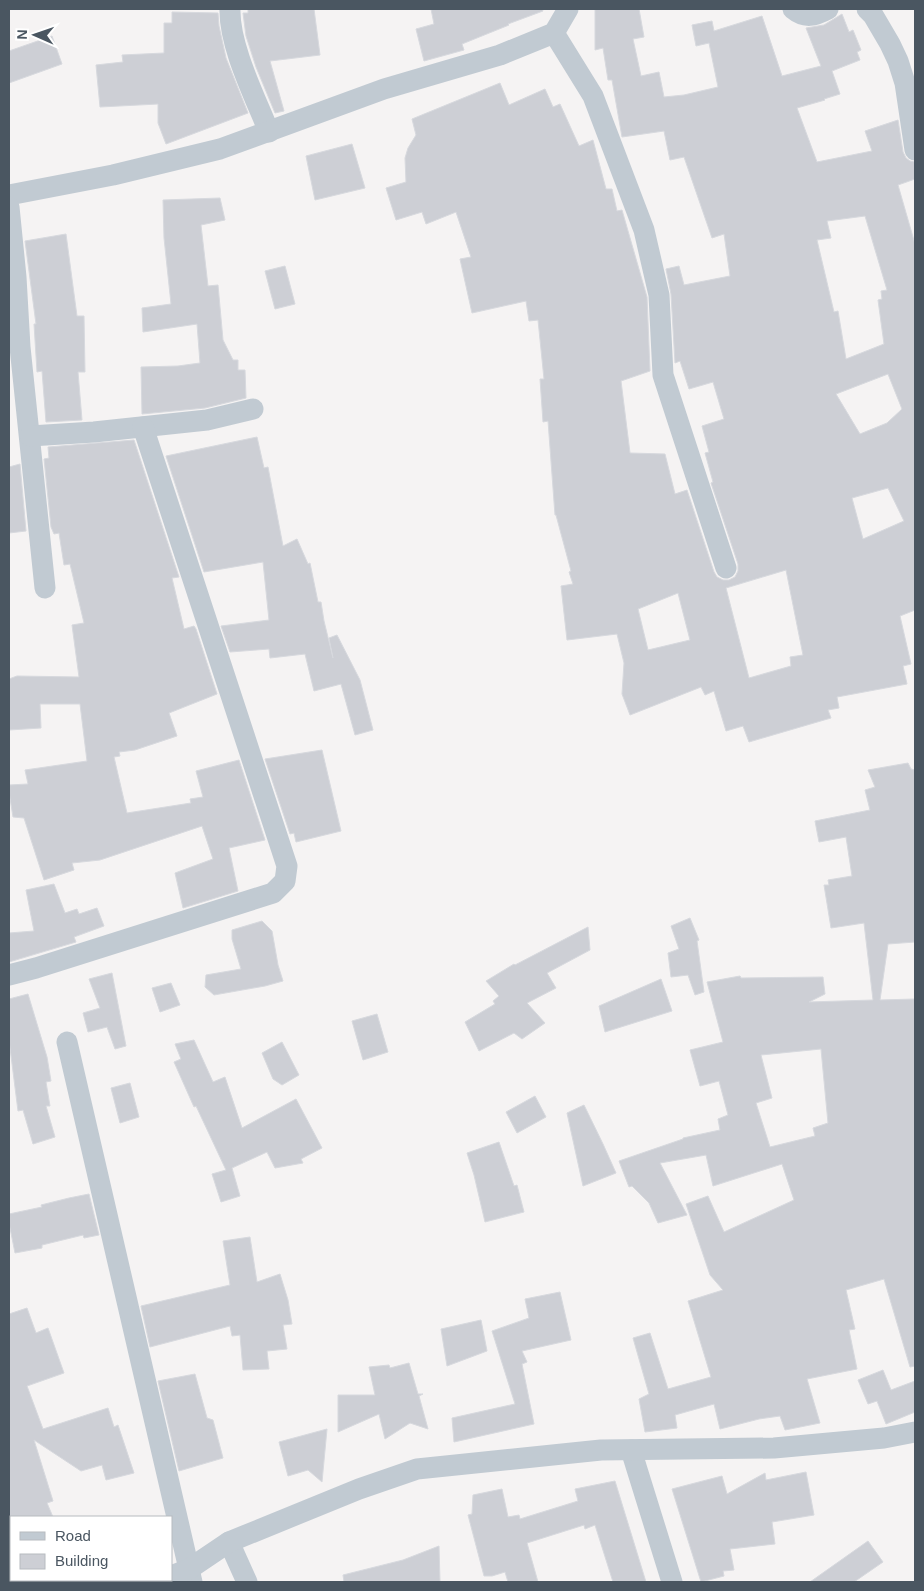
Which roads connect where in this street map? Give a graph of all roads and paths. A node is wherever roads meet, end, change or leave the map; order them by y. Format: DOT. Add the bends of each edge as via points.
graph roads {
  1 [pos="230,9"];
  2 [pos="568,9"];
  3 [pos="792,9"];
  4 [pos="828,9"];
  5 [pos="867,9"];
  6 [pos="554,33"];
  7 [pos="269,132"];
  8 [pos="915,150"];
  9 [pos="9,195"];
  10 [pos="9,207"];
  11 [pos="253,409"];
  12 [pos="143,427"];
  13 [pos="30,436"];
  14 [pos="726,568"];
  15 [pos="45,588"];
  16 [pos="9,975"];
  17 [pos="67,1042"];
  18 [pos="915,1432"];
  19 [pos="631,1450"];
  20 [pos="171,1516"];
  21 [pos="172,1521"];
  22 [pos="230,1542"];
  23 [pos="184,1576"];
  24 [pos="247,1582"];
  25 [pos="672,1582"];
  1 -- 7 [label="street" via="236,49"];
  2 -- 6 [label="street"];
  3 -- 4 [label="street" via="801,15 816,15"];
  5 -- 8 [label="street" via="898,61 905,83"];
  6 -- 7 [label="street" via="500,55 384,89"];
  6 -- 14 [label="street" via="593,96 644,230 659,295 663,375"];
  7 -- 9 [label="street" via="220,150"];
  10 -- 13 [label="street"];
  11 -- 12 [label="street" via="207,420"];
  12 -- 13 [label="street"];
  12 -- 16 [label="street" via="287,866 285,881 273,893"];
  13 -- 15 [label="street"];
  17 -- 20 [label="street"];
  18 -- 19 [label="street" via="774,1448"];
  19 -- 22 [label="street" via="601,1450 417,1469"];
  19 -- 25 [label="street"];
  21 -- 23 [label="street"];
  22 -- 23 [label="street"];
  22 -- 24 [label="street"];
}
